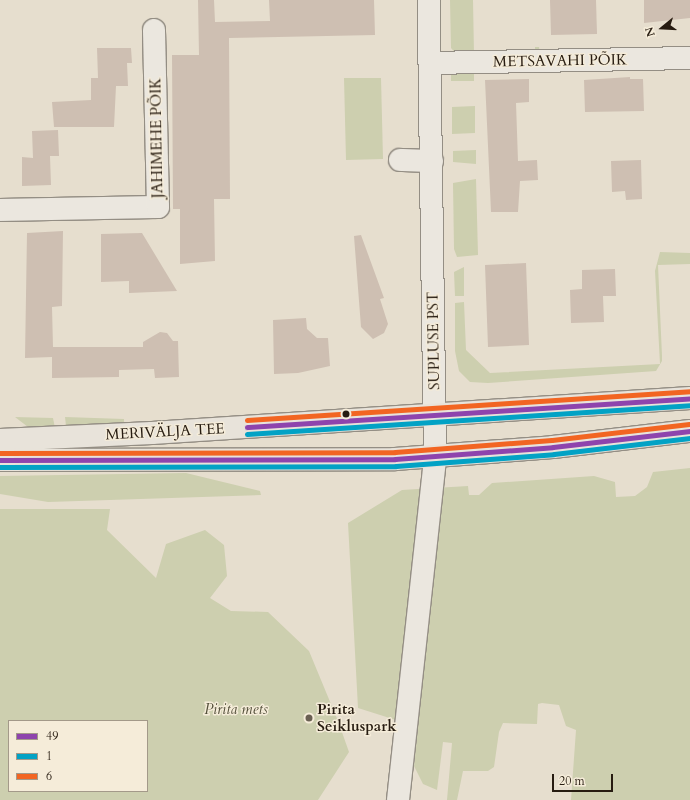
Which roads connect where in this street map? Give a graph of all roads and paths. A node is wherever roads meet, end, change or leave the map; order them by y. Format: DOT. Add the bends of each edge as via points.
graph roads {
  1 [pos="429,0"];
  2 [pos="154,30"];
  3 [pos="690,58"];
  4 [pos="430,63"];
  5 [pos="400,160"];
  6 [pos="432,161"];
  7 [pos="0,210"];
  8 [pos="690,398"];
  9 [pos="435,416"];
  10 [pos="690,431"];
  11 [pos="0,440"];
  12 [pos="435,457"];
  13 [pos="0,460"];
  14 [pos="398,800"];
  1 -- 4 [label="street, SUPLUSE PST"];
  2 -- 7 [label="street, JAHIMEHE PÕIK" via="158,208"];
  3 -- 4 [label="street, METSAVAHI PÕIK"];
  4 -- 6 [label="street, SUPLUSE PST"];
  5 -- 6 [label="street"];
  6 -- 9 [label="street, SUPLUSE PST"];
  8 -- 9 [label="main road, MERIVÄLJA TEE"];
  9 -- 11 [label="main road, MERIVÄLJA TEE"];
  9 -- 12 [label="street, SUPLUSE PST"];
  10 -- 12 [label="main road, MERIVÄLJA TEE"];
  12 -- 13 [label="main road, MERIVÄLJA TEE"];
  12 -- 14 [label="street, SUPLUSE PST"];
}
